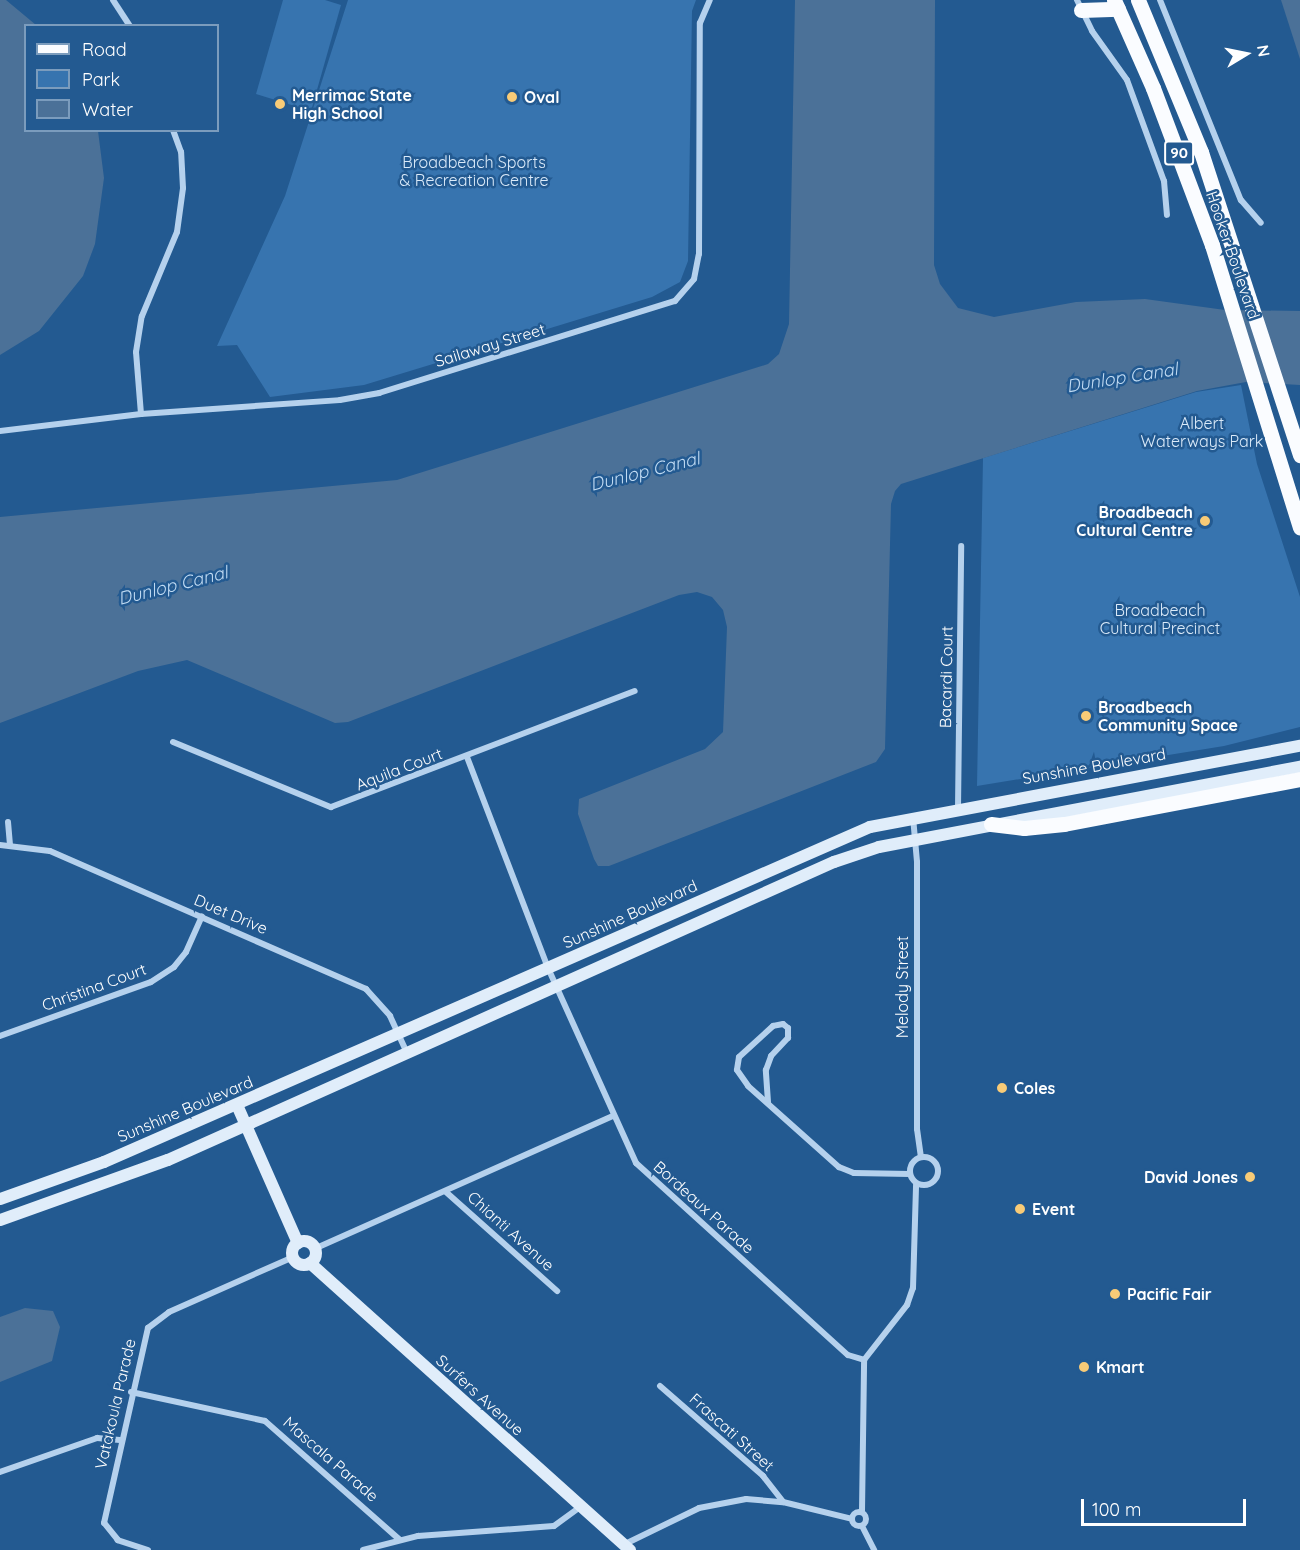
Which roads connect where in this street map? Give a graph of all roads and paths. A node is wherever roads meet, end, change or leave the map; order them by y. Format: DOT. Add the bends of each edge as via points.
graph roads {
  1 [pos="113,0"];
  2 [pos="710,0"];
  3 [pos="1093,0"];
  4 [pos="1138,0"];
  5 [pos="1160,0"];
  6 [pos="1079,5"];
  7 [pos="1116,5"];
  8 [pos="129,24"];
  9 [pos="174,132"];
  10 [pos="1167,215"];
  11 [pos="1261,223"];
  12 [pos="141,414"];
  13 [pos="0,431"];
  14 [pos="1300,455"];
  15 [pos="1300,528"];
  16 [pos="961,546"];
  17 [pos="635,691"];
  18 [pos="173,742"];
  19 [pos="1300,746"];
  20 [pos="467,757"];
  21 [pos="1300,767"];
  22 [pos="1300,779"];
  23 [pos="958,808"];
  24 [pos="913,816"];
  25 [pos="8,822"];
  26 [pos="991,824"];
  27 [pos="915,840"];
  28 [pos="10,844"];
  29 [pos="0,845"];
  30 [pos="202,915"];
  31 [pos="548,969"];
  32 [pos="556,987"];
  33 [pos="399,1035"];
  34 [pos="0,1036"];
  35 [pos="408,1054"];
  36 [pos="768,1102"];
  37 [pos="237,1105"];
  38 [pos="613,1116"];
  39 [pos="246,1126"];
  40 [pos="921,1157"];
  41 [pos="910,1174"];
  42 [pos="916,1184"];
  43 [pos="446,1192"];
  44 [pos="0,1199"];
  45 [pos="0,1220"];
  46 [pos="298,1243"];
  47 [pos="314,1249"];
  48 [pos="293,1257"];
  49 [pos="310,1263"];
  50 [pos="557,1291"];
  51 [pos="864,1360"];
  52 [pos="660,1386"];
  53 [pos="131,1392"];
  54 [pos="120,1440"];
  55 [pos="0,1472"];
  56 [pos="783,1502"];
  57 [pos="580,1507"];
  58 [pos="862,1511"];
  59 [pos="852,1519"];
  60 [pos="862,1526"];
  61 [pos="399,1539"];
  62 [pos="627,1547"];
  63 [pos="148,1550"];
  64 [pos="363,1550"];
  65 [pos="874,1550"];
  1 -- 8 [label="street"];
  2 -- 12 [label="street, Sailaway Street" via="700,23 699,254 694,279 675,301 379,393 340,400"];
  3 -- 6 [label="main road"];
  4 -- 14 [label="main road, Hooker Boulevard / 90" via="1201,152"];
  5 -- 11 [label="street, Hooker Boulevard" via="1241,200"];
  6 -- 7 [label="main road"];
  6 -- 10 [label="street" via="1127,80 1164,181"];
  7 -- 15 [label="main road, Hooker Boulevard / 90" via="1171,133 1230,300"];
  9 -- 12 [label="street" via="181,152 183,188 177,232 142,316 136,352"];
  12 -- 13 [label="street, Sailaway Street"];
  16 -- 23 [label="street, Bacardi Court"];
  17 -- 20 [label="street, Aquila Court"];
  18 -- 20 [label="street, Aquila Court" via="332,807"];
  19 -- 23 [label="main road, Sunshine Boulevard"];
  20 -- 31 [label="street, Bordeaux Parade"];
  21 -- 26 [label="main road"];
  22 -- 26 [label="main road" via="1024,828"];
  23 -- 24 [label="main road, Sunshine Boulevard"];
  24 -- 27 [label="street, Melody Street"];
  24 -- 31 [label="main road, Sunshine Boulevard" via="847,836"];
  25 -- 28 [label="street"];
  26 -- 27 [label="main road"];
  27 -- 32 [label="main road" via="834,862"];
  27 -- 40 [label="street, Melody Street" via="917,1129"];
  28 -- 29 [label="street, Duet Drive"];
  28 -- 30 [label="street, Duet Drive" via="50,851"];
  30 -- 33 [label="street, Duet Drive" via="366,989 383,1006"];
  30 -- 34 [label="street, Christina Court" via="186,952 174,967 151,982"];
  31 -- 32 [label="street, Bordeaux Parade"];
  31 -- 33 [label="main road, Sunshine Boulevard"];
  32 -- 35 [label="main road"];
  32 -- 38 [label="street, Bordeaux Parade"];
  33 -- 35 [label="street, Duet Drive"];
  33 -- 37 [label="main road, Sunshine Boulevard"];
  35 -- 39 [label="main road"];
  36 -- 36 [label="street" via="748,1086 737,1070 739,1057 773,1026 783,1024 788,1028 788,1038 771,1056 766,1070"];
  36 -- 41 [label="street" via="839,1167 854,1173"];
  37 -- 39 [label="main road"];
  37 -- 44 [label="main road, Sunshine Boulevard" via="104,1162"];
  38 -- 43 [label="street"];
  38 -- 51 [label="street, Bordeaux Parade" via="636,1164 848,1355"];
  39 -- 45 [label="main road" via="168,1160"];
  39 -- 46 [label="main road"];
  40 -- 41 [label="street" via="914,1162"];
  40 -- 42 [label="street" via="935,1162 938,1175 930,1185"];
  41 -- 42 [label="street"];
  42 -- 51 [label="street" via="913,1288 908,1305"];
  43 -- 47 [label="street"];
  43 -- 50 [label="street, Chianti Avenue"];
  46 -- 47 [label="main road" via="310,1243"];
  46 -- 48 [label="main road"];
  47 -- 49 [label="main road"];
  48 -- 49 [label="main road" via="298,1263"];
  48 -- 53 [label="street, Vatakoula Parade" via="157,1318 142,1339"];
  49 -- 57 [label="main road, Surfers Avenue"];
  51 -- 58 [label="street"];
  52 -- 56 [label="street, Frascati Street" via="763,1476"];
  53 -- 54 [label="street, Vatakoula Parade"];
  53 -- 61 [label="street, Mascala Parade" via="265,1421"];
  54 -- 55 [label="street" via="97,1438"];
  54 -- 63 [label="street, Vatakoula Parade" via="104,1523 118,1540"];
  56 -- 59 [label="street"];
  56 -- 62 [label="street" via="747,1499 714,1503"];
  57 -- 61 [label="street" via="554,1526"];
  57 -- 62 [label="main road, Surfers Avenue"];
  58 -- 59 [label="street"];
  58 -- 60 [label="street" via="867,1516"];
  59 -- 60 [label="street" via="855,1525"];
  60 -- 65 [label="street"];
  61 -- 64 [label="street"];
}
